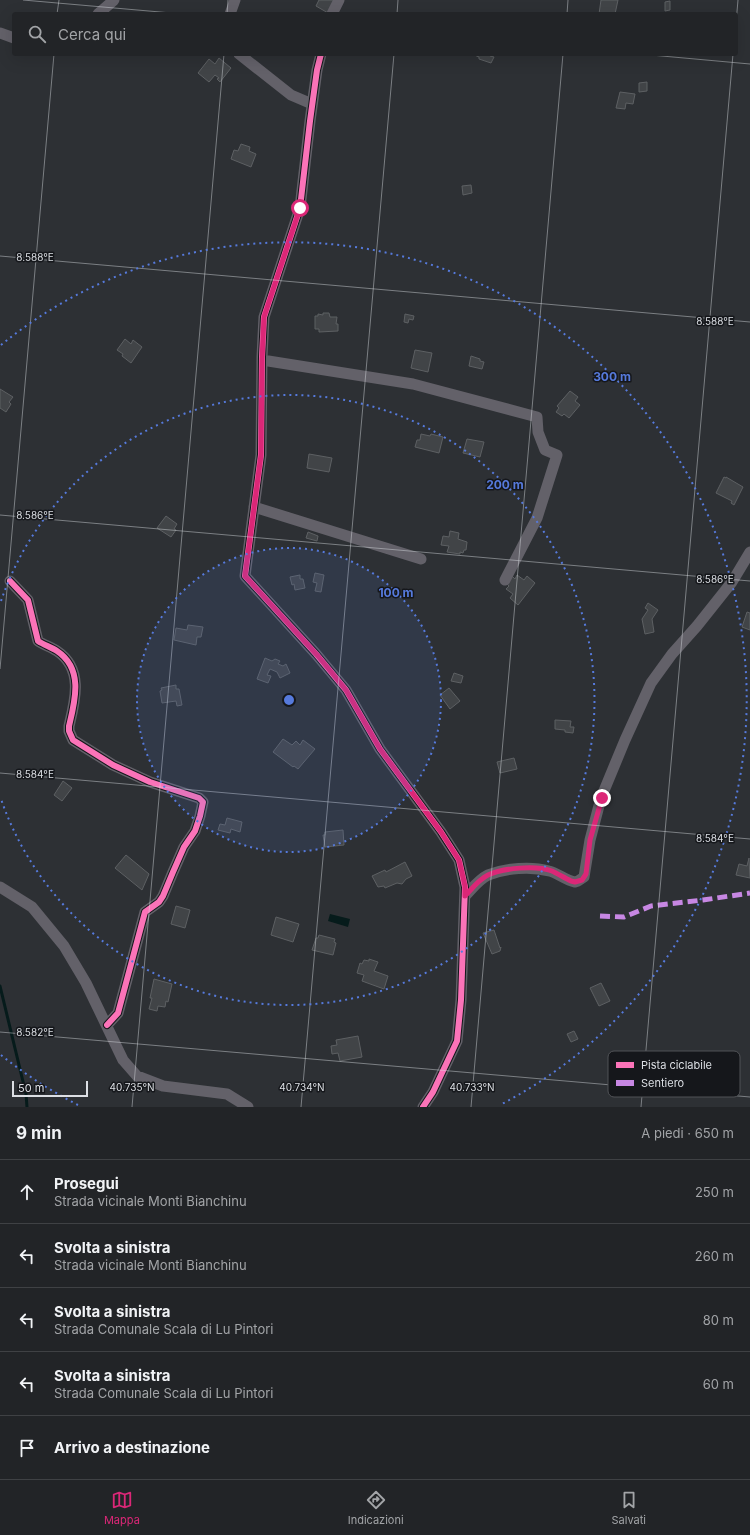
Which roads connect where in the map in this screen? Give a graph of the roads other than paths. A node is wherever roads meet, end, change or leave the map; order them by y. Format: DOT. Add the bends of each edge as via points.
graph roads {
  1 [pos="114,0"];
  2 [pos="235,0"];
  3 [pos="339,0"];
  4 [pos="100,12"];
  5 [pos="231,12"];
  6 [pos="333,12"];
  7 [pos="0,33"];
  8 [pos="12,37"];
  9 [pos="242,56"];
  10 [pos="320,56"];
  11 [pos="312,104"];
  12 [pos="262,360"];
  13 [pos="254,507"];
  14 [pos="750,552"];
  15 [pos="421,559"];
  16 [pos="505,580"];
  17 [pos="10,581"];
  18 [pos="0,887"];
  19 [pos="465,896"];
  20 [pos="107,1025"];
  21 [pos="248,1107"];
  22 [pos="423,1107"];
  1 -- 4 [label="street"];
  2 -- 5 [label="street"];
  3 -- 6 [label="street"];
  7 -- 8 [label="street"];
  9 -- 11 [label="street" via="291,95"];
  10 -- 11 [label="street"];
  11 -- 12 [label="street" via="300,208 264,317"];
  12 -- 13 [label="street" via="261,455"];
  12 -- 16 [label="street" via="413,384 537,417 538,432 545,450 557,455 537,518"];
  13 -- 15 [label="street"];
  13 -- 19 [label="street" via="245,576 346,690 380,749 459,860"];
  14 -- 19 [label="street" via="732,582 651,683 602,798 582,880 575,882 551,871 530,868 507,870 488,875 477,882"];
  17 -- 20 [label="street" via="28,600 38,641 57,651 69,662 73,671 76,696 68,726 73,740 120,768 150,782 199,798 203,802 195,831 184,847 163,896 145,912 118,1013"];
  18 -- 20 [label="street" via="32,907 64,946"];
  19 -- 22 [label="street" via="457,1041 434,1092"];
  20 -- 21 [label="street" via="123,1060 137,1076 164,1086 227,1094"];
}
